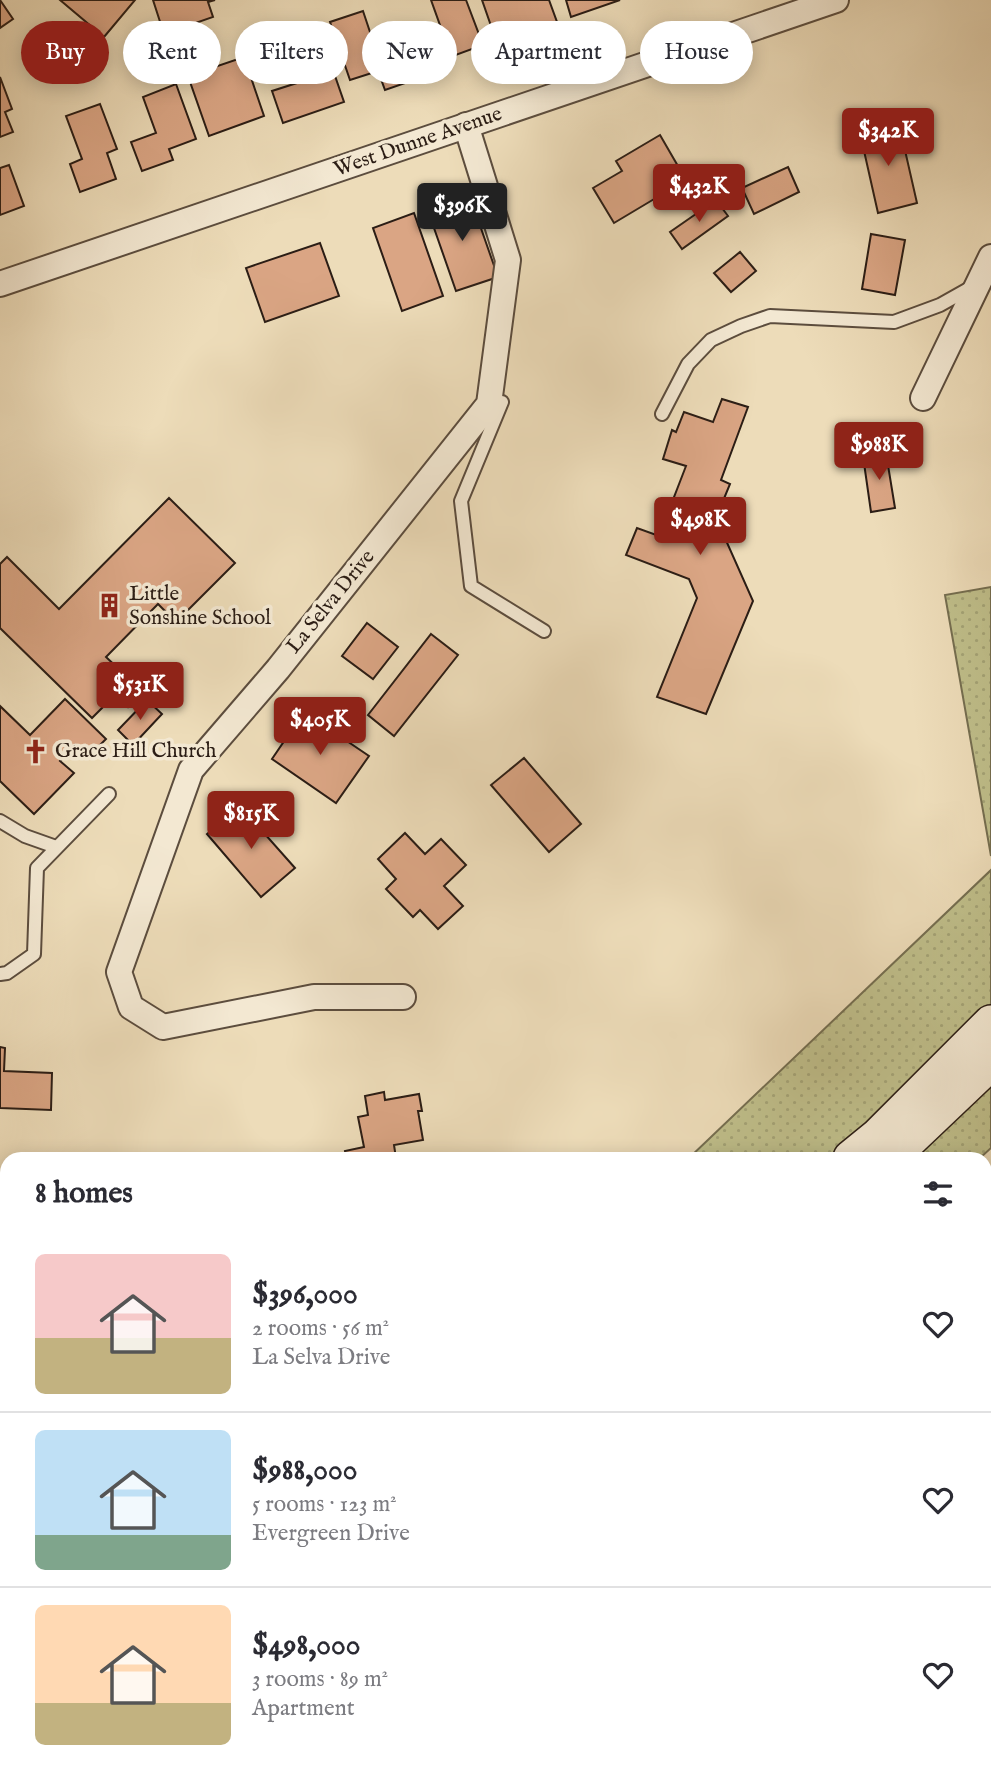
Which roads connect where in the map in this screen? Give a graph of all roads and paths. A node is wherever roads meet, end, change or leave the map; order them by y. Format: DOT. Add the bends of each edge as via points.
graph roads {
  1 [pos="835,0"];
  2 [pos="466,125"];
  3 [pos="991,257"];
  4 [pos="0,284"];
  5 [pos="976,285"];
  6 [pos="923,398"];
  7 [pos="502,402"];
  8 [pos="662,414"];
  9 [pos="544,631"];
  10 [pos="109,794"];
  11 [pos="0,821"];
  12 [pos="56,847"];
  13 [pos="0,974"];
  14 [pos="403,998"];
  15 [pos="991,1023"];
  16 [pos="991,1062"];
  17 [pos="858,1152"];
  18 [pos="896,1152"];
  1 -- 2 [label="street, West Dunne Avenue"];
  2 -- 4 [label="street, West Dunne Avenue"];
  2 -- 14 [label="street, La Selva Drive" via="508,260 489,404 278,669 191,770 119,972 131,1007 163,1027 314,997"];
  3 -- 5 [label="street"];
  5 -- 6 [label="street"];
  5 -- 8 [label="lane" via="894,322 770,316 741,326 711,340 688,363"];
  7 -- 9 [label="lane" via="461,501 471,586"];
  10 -- 12 [label="lane"];
  11 -- 12 [label="lane"];
  12 -- 13 [label="lane" via="37,868 34,954"];
  15 -- 17 [label="main road"];
  16 -- 18 [label="main road"];
}
